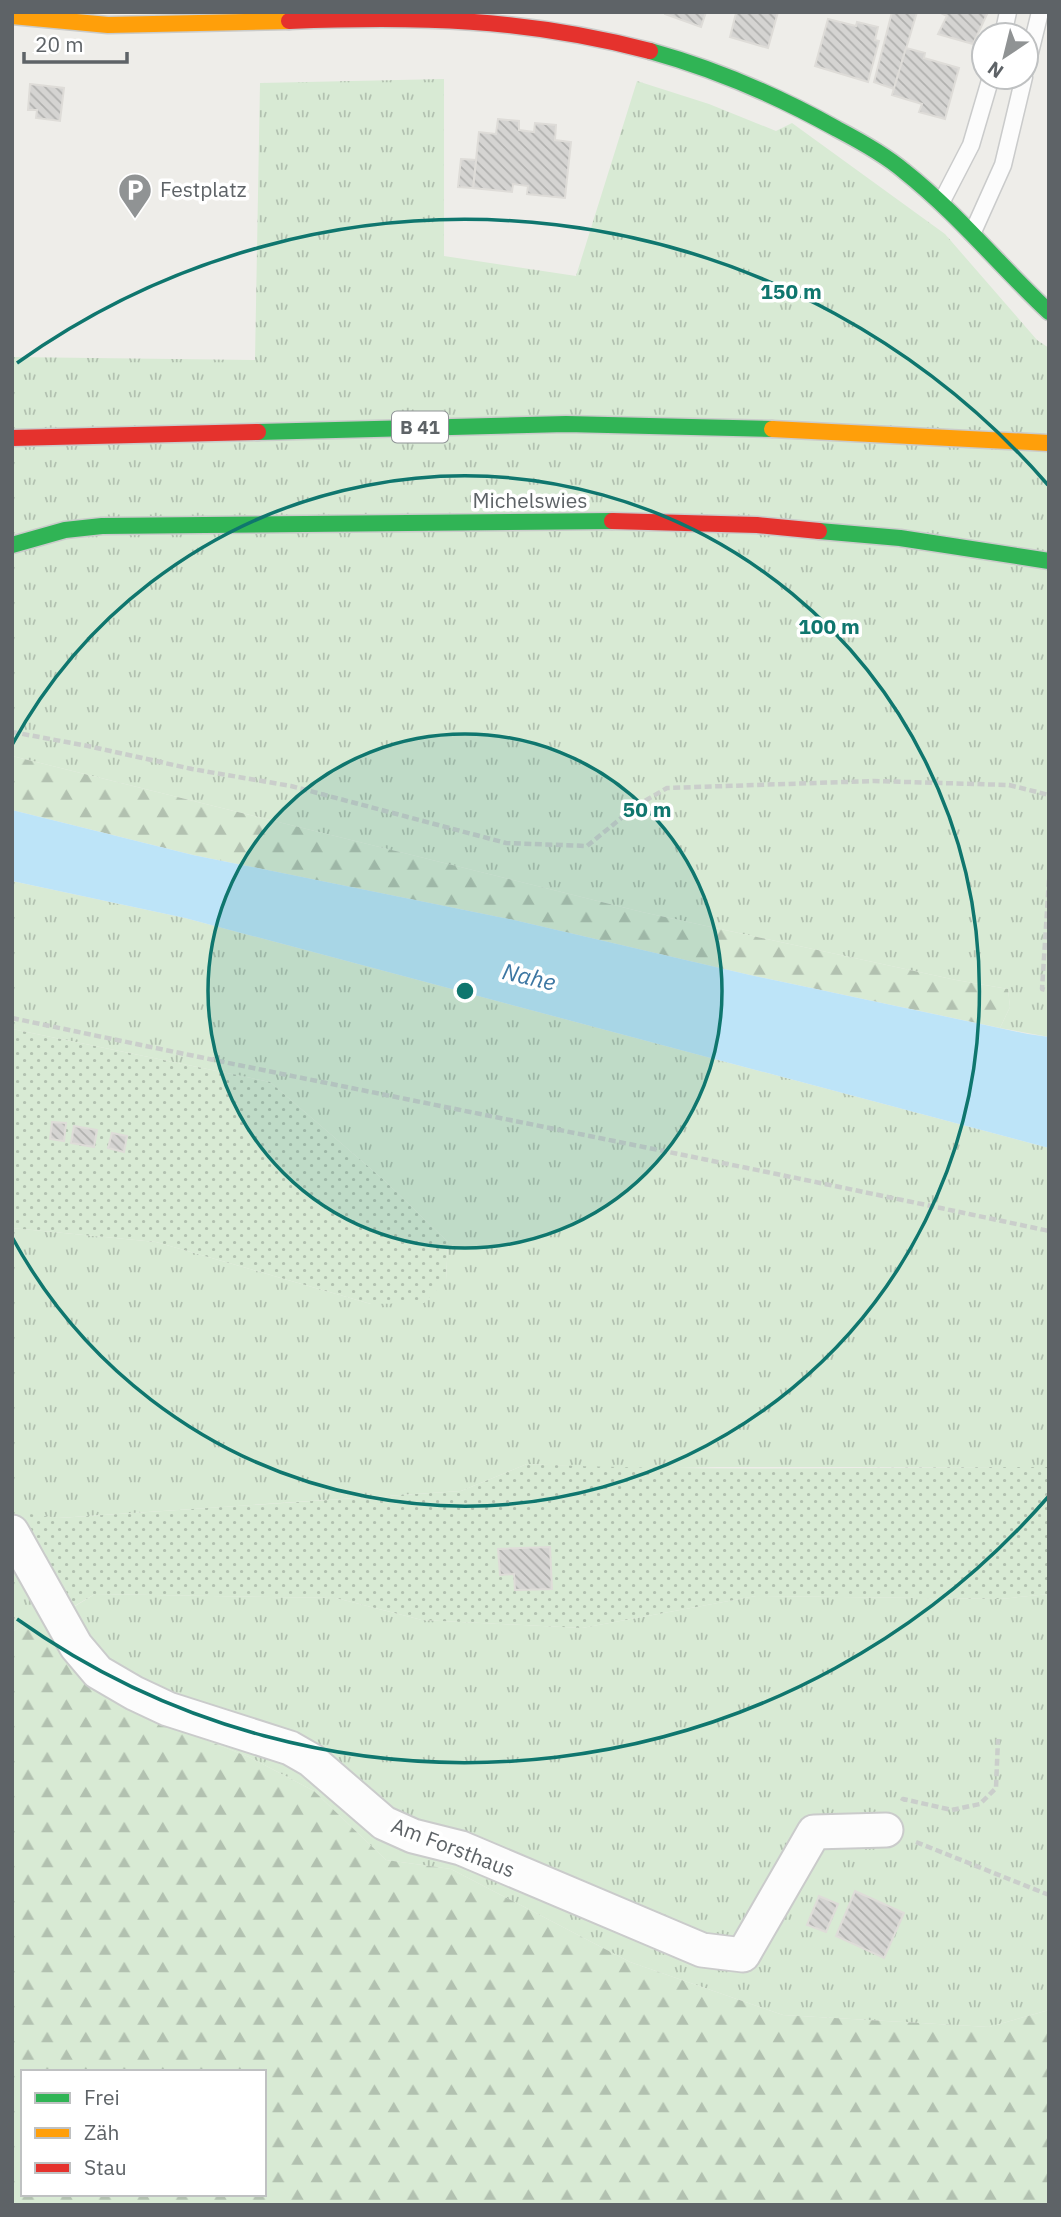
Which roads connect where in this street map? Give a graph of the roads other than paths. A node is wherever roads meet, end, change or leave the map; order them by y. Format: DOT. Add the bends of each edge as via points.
graph roads {
  1 [pos="12,16"];
  2 [pos="987,91"];
  3 [pos="1021,91"];
  4 [pos="940,203"];
  5 [pos="971,236"];
  6 [pos="1049,312"];
  7 [pos="12,438"];
  8 [pos="1049,443"];
  9 [pos="12,545"];
  10 [pos="1049,561"];
  11 [pos="12,1532"];
  12 [pos="886,1830"];
  1 -- 4 [label="street" via="58,24 152,27 440,18 586,35 701,66 793,106 901,168"];
  2 -- 4 [label="lane" via="971,145"];
  3 -- 5 [label="lane" via="1003,165"];
  4 -- 5 [label="street"];
  5 -- 6 [label="street"];
  7 -- 8 [label="street, B 41" via="566,424 841,430"];
  9 -- 10 [label="street, Michelswies" via="65,530 102,526 611,521 757,525 887,537"];
  11 -- 12 [label="street, Am Forsthaus" via="76,1646 98,1672 168,1709 290,1748 311,1760 384,1823 461,1848 702,1950 743,1955 814,1832"];
}
